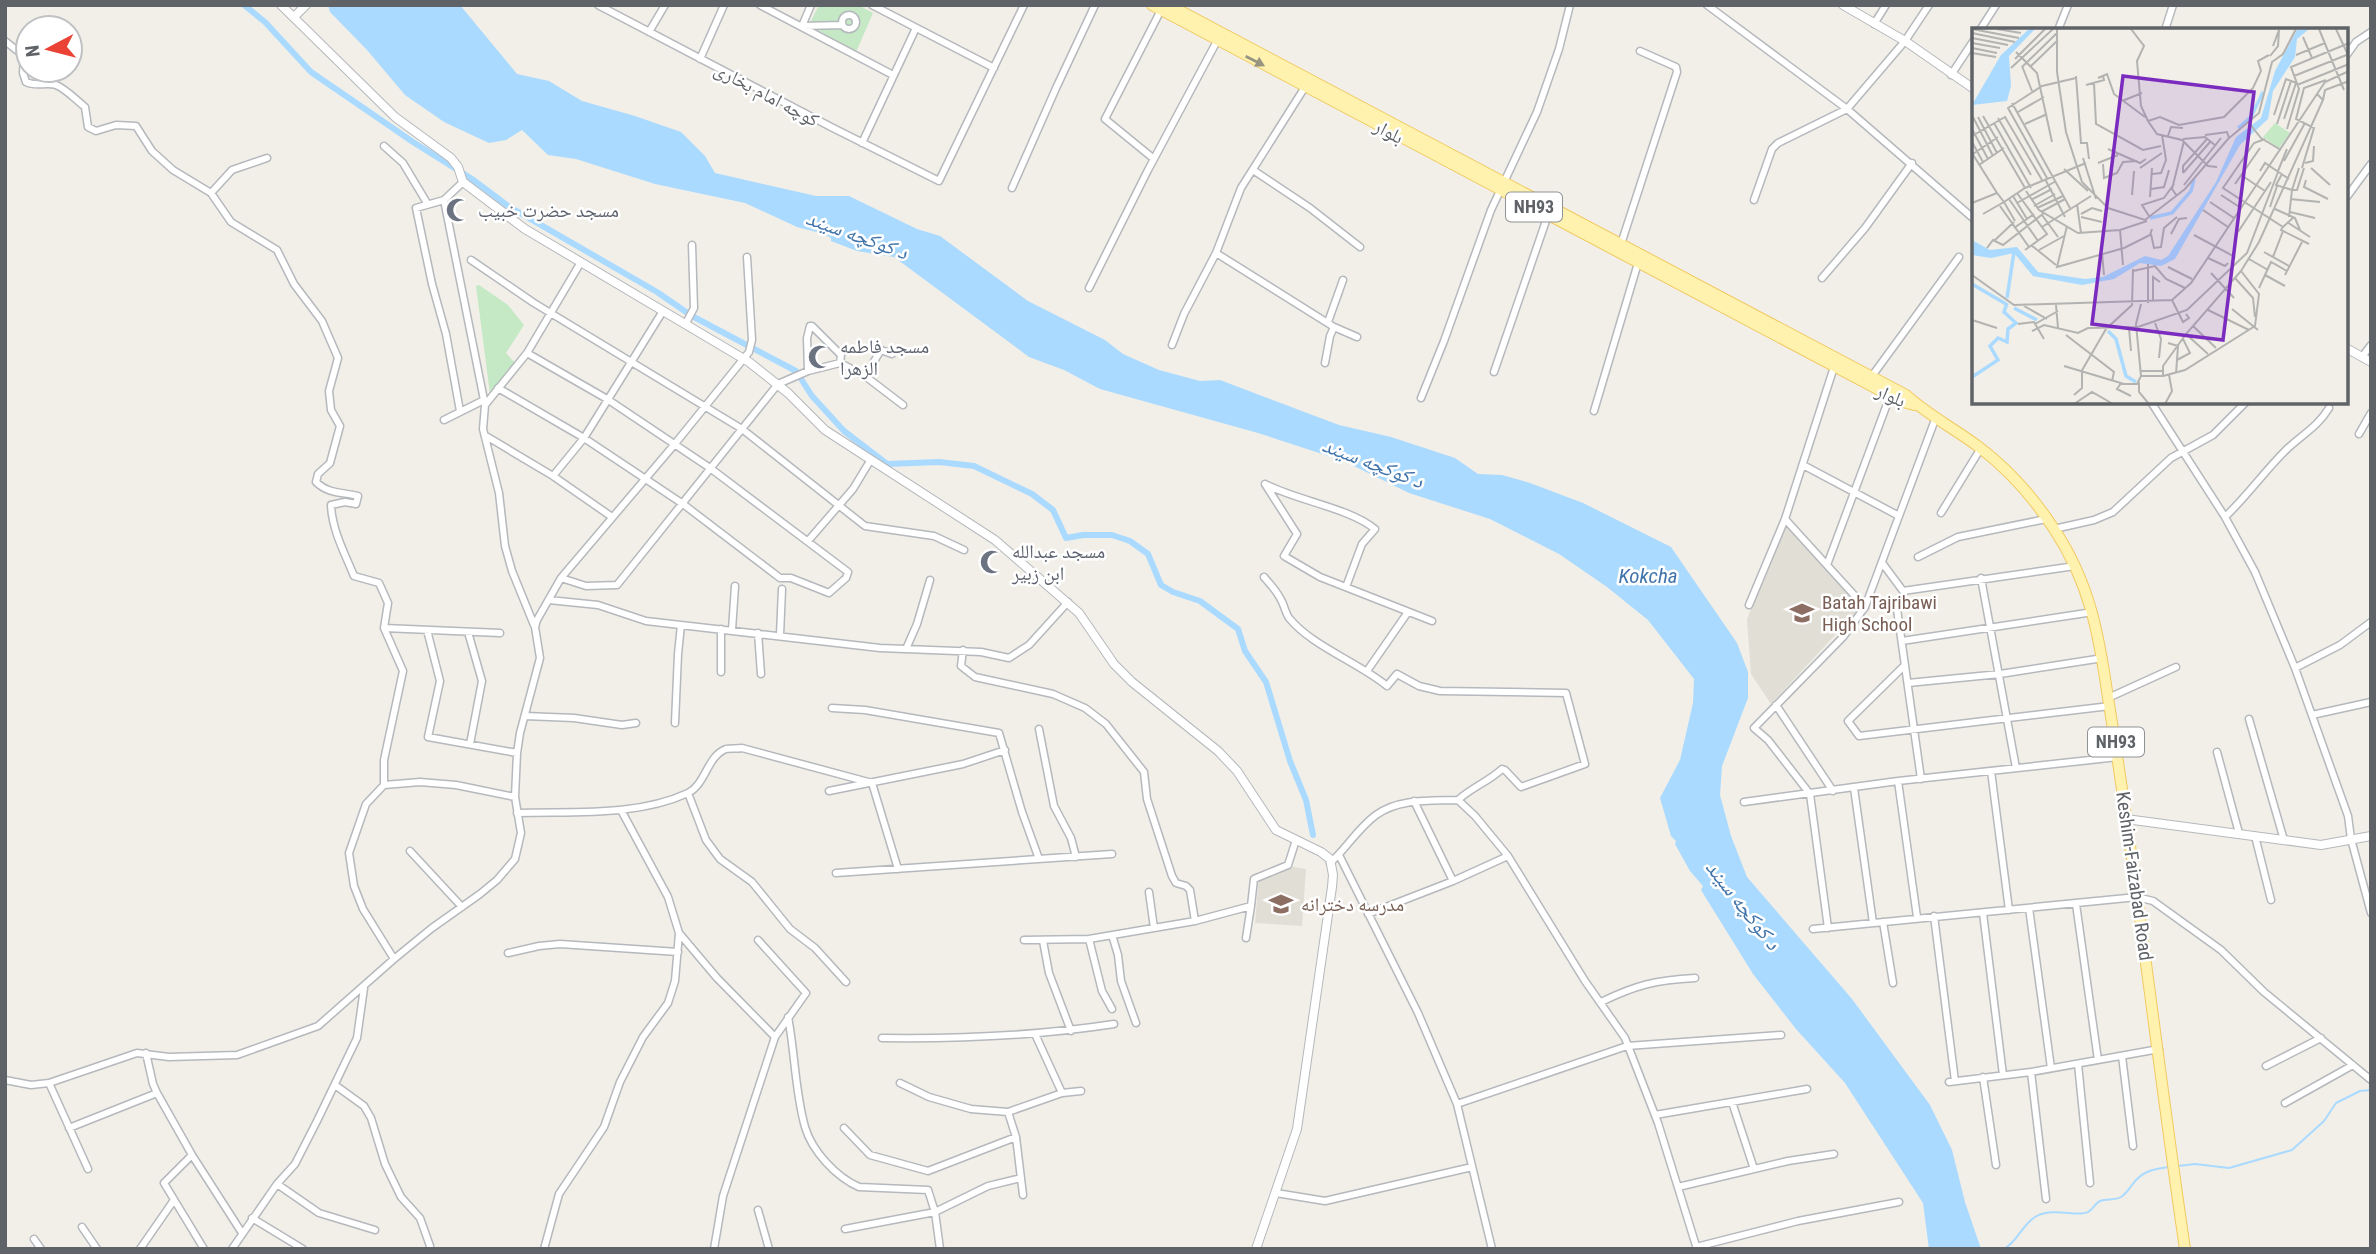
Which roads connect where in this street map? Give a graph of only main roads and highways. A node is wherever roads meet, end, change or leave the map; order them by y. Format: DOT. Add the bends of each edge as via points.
graph roads {
  1 [pos="1161,7"];
  2 [pos="1365,115"];
  3 [pos="1502,186"];
  4 [pos="1819,353"];
  5 [pos="1917,406"];
  6 [pos="2185,1249"];
  1 -- 2 [label="main road, بلوار / NH93, one-way" via="1217,41"];
  1 -- 2 [label="main road, بلوار / NH93" via="1292,69"];
  2 -- 3 [label="main road, بلوار / NH93"];
  3 -- 4 [label="main road, بلوار / NH93" via="1621,244"];
  3 -- 4 [label="main road, بلوار / NH93" via="1638,263"];
  4 -- 5 [label="main road, بلوار / NH93" via="1872,376"];
  4 -- 5 [label="main road, بلوار / NH93" via="1834,367"];
  5 -- 6 [label="main road, Keshim-Faizabad Road / NH93" via="1981,448 2014,478 2076,566 2093,612 2118,757"];
}
